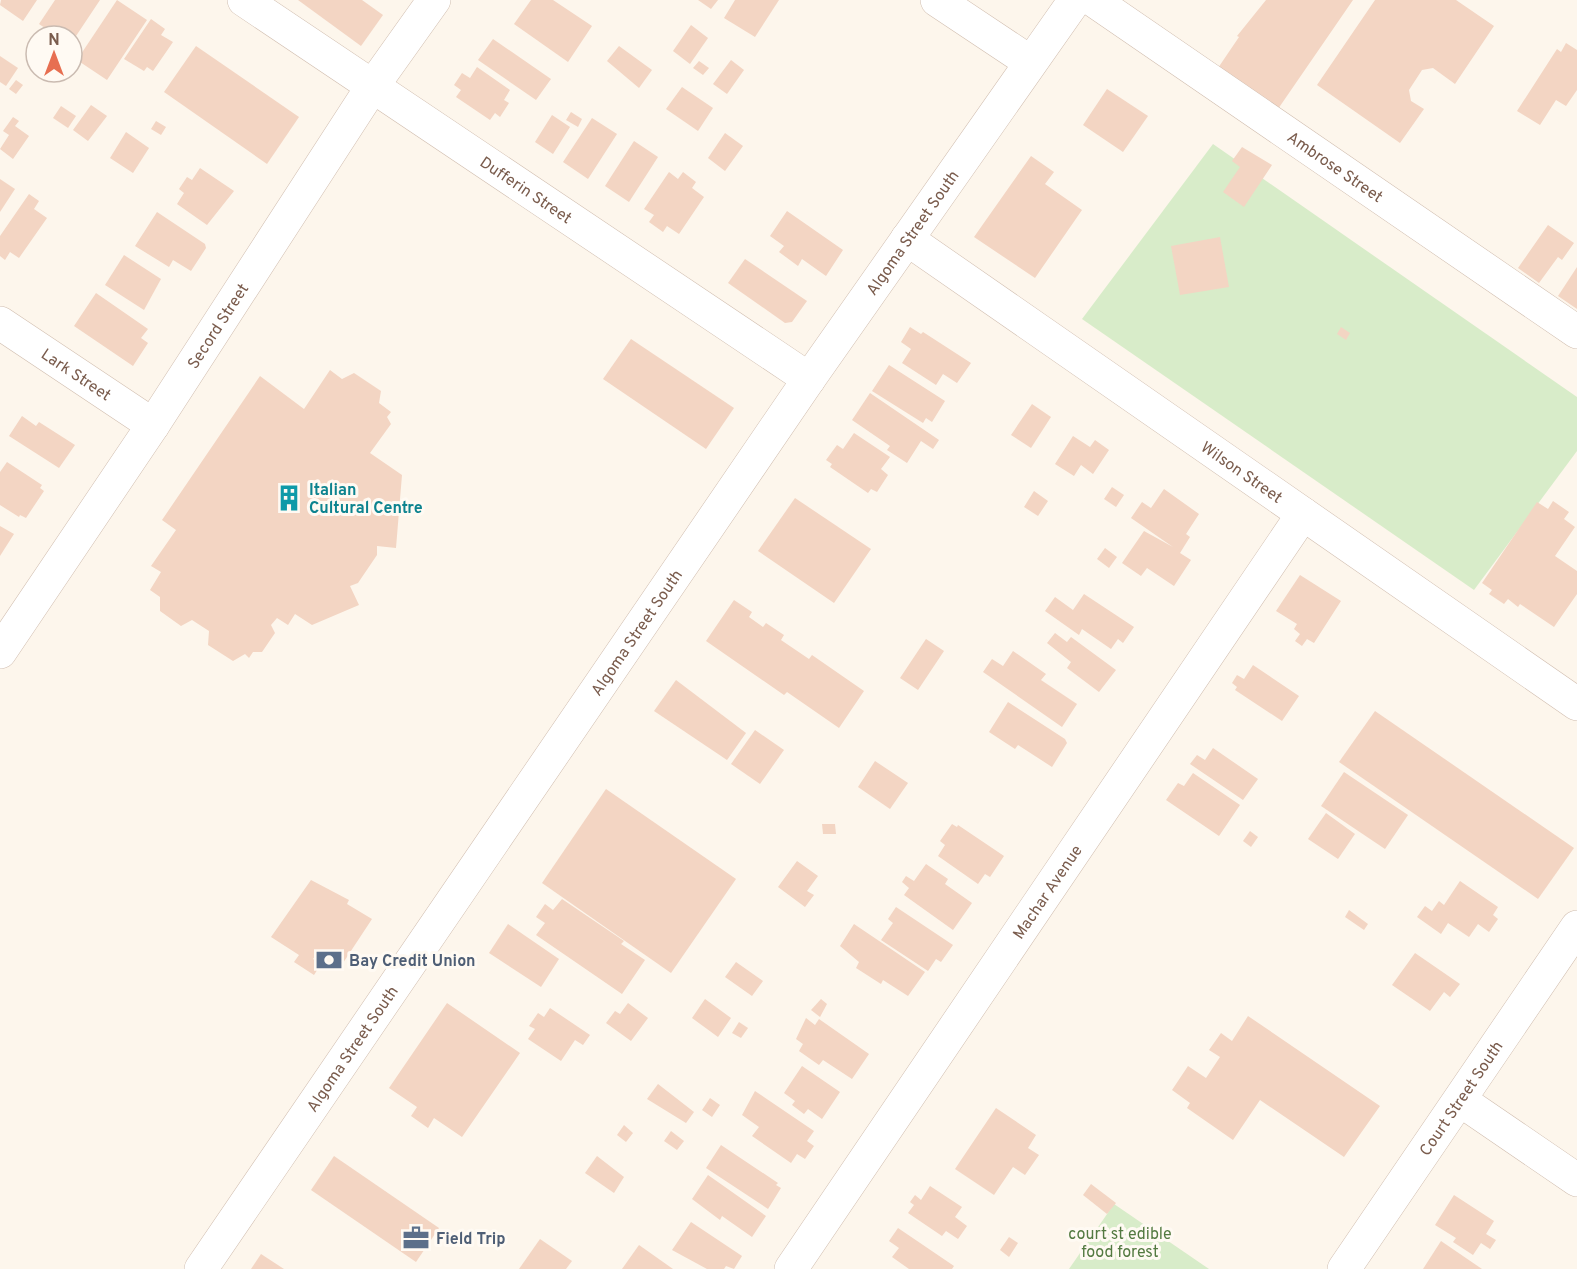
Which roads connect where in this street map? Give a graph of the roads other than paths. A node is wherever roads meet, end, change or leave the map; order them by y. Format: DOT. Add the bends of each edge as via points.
graph roads {
  1 [pos="244,0"];
  2 [pos="434,0"];
  3 [pos="937,0"];
  4 [pos="1075,0"];
  5 [pos="1093,0"];
  6 [pos="1030,62"];
  7 [pos="372,87"];
  8 [pos="907,239"];
  9 [pos="0,323"];
  10 [pos="1577,332"];
  11 [pos="809,379"];
  12 [pos="153,425"];
  13 [pos="1303,514"];
  14 [pos="0,652"];
  15 [pos="1577,704"];
  16 [pos="1577,927"];
  17 [pos="1460,1100"];
  18 [pos="1577,1180"];
  19 [pos="201,1269"];
  20 [pos="791,1269"];
  21 [pos="1344,1269"];
  1 -- 7 [label="street, Dufferin Street"];
  2 -- 7 [label="street, Secord Street"];
  3 -- 6 [label="street"];
  4 -- 6 [label="street, Algoma Street South"];
  5 -- 10 [label="street, Ambrose Street"];
  6 -- 8 [label="street, Algoma Street South"];
  7 -- 11 [label="street, Dufferin Street"];
  7 -- 12 [label="street, Secord Street"];
  8 -- 11 [label="street, Algoma Street South"];
  8 -- 13 [label="street, Wilson Street"];
  9 -- 12 [label="street, Lark Street"];
  11 -- 19 [label="street, Algoma Street South"];
  12 -- 14 [label="street, Secord Street"];
  13 -- 15 [label="street, Wilson Street"];
  13 -- 20 [label="street, Machar Avenue"];
  16 -- 17 [label="street, Court Street South"];
  17 -- 18 [label="street"];
  17 -- 21 [label="street, Court Street South"];
}
